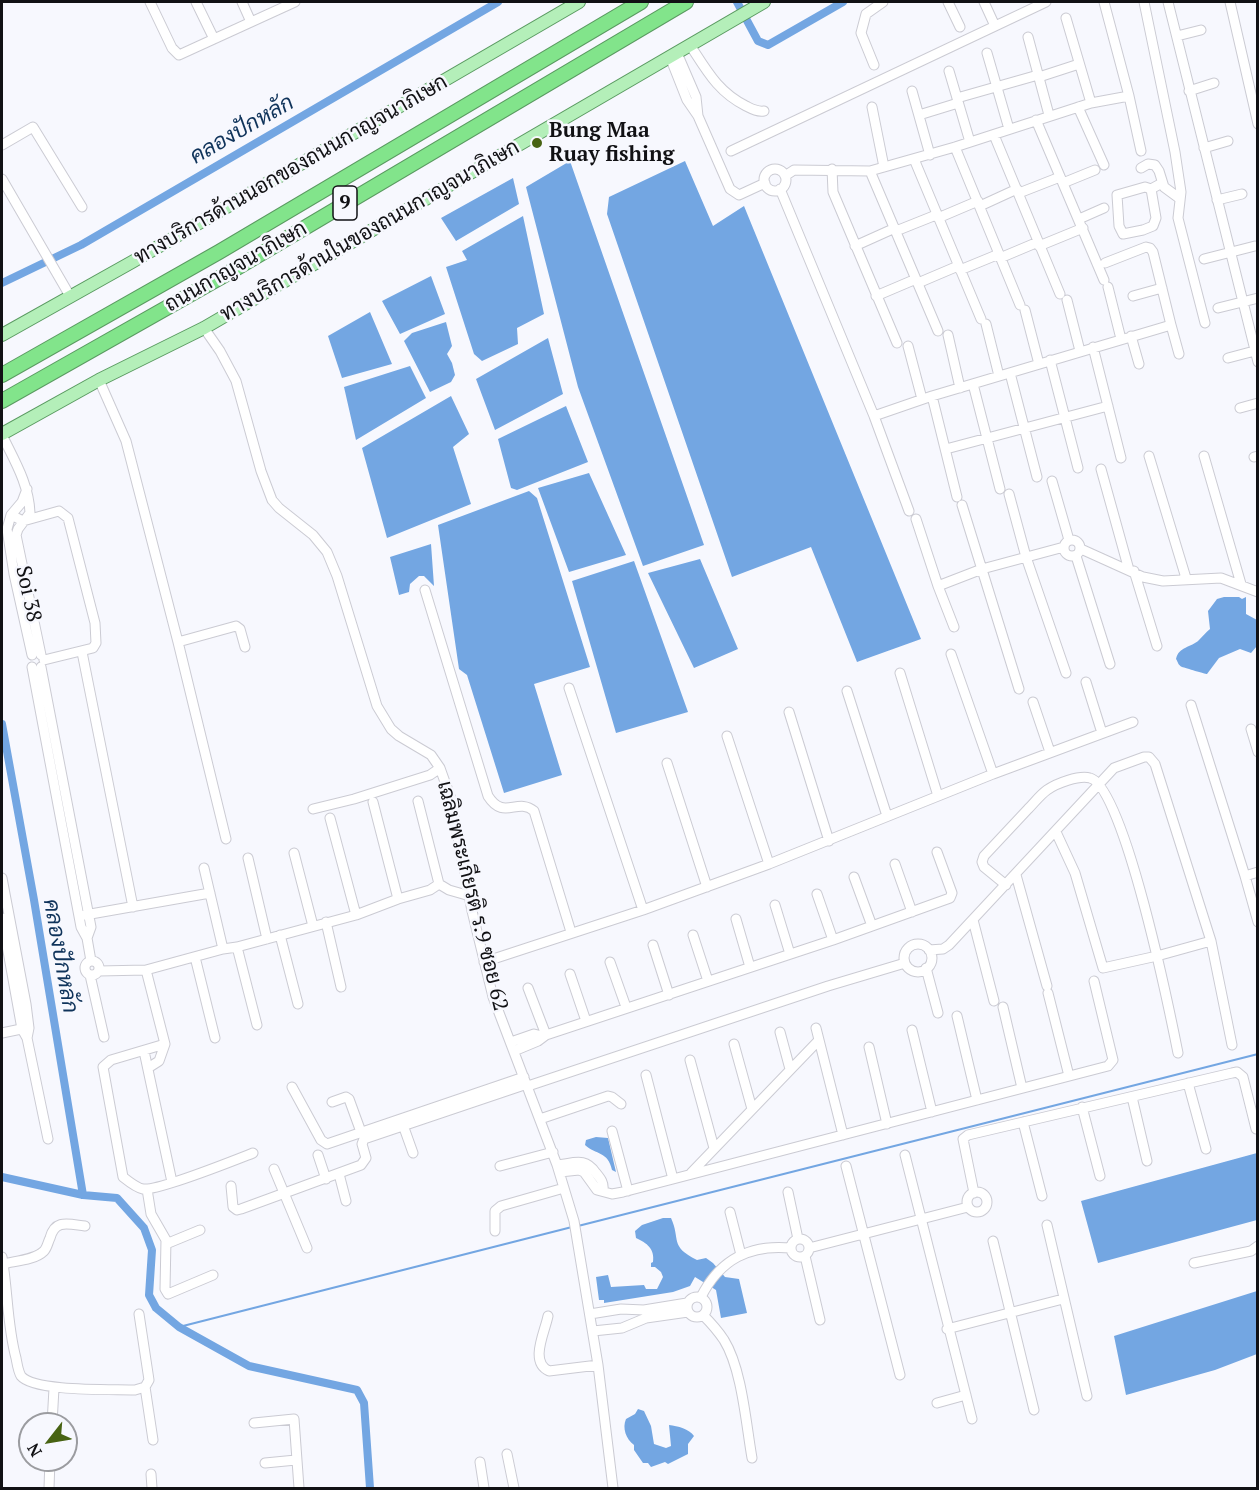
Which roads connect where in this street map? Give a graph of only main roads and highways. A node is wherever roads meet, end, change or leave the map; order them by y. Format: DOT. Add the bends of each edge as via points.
graph roads {
  1 [pos="641,2"];
  2 [pos="686,2"];
  3 [pos="762,3"];
  4 [pos="571,4"];
  5 [pos="2,335"];
  6 [pos="2,375"];
  7 [pos="2,401"];
  8 [pos="2,434"];
  1 -- 6 [label="highway, ถนนกาญจนาภิเษก / 9" via="219,252"];
  2 -- 7 [label="highway, ถนนกาญจนาภิเษก / 9" via="230,272"];
  3 -- 8 [label="main road, ทางบริการด้านในของถนนกาญจนาภิเษก" via="204,328"];
  4 -- 5 [label="main road, ทางบริการด้านนอกของถนนกาญจนาภิเษก"];
}
